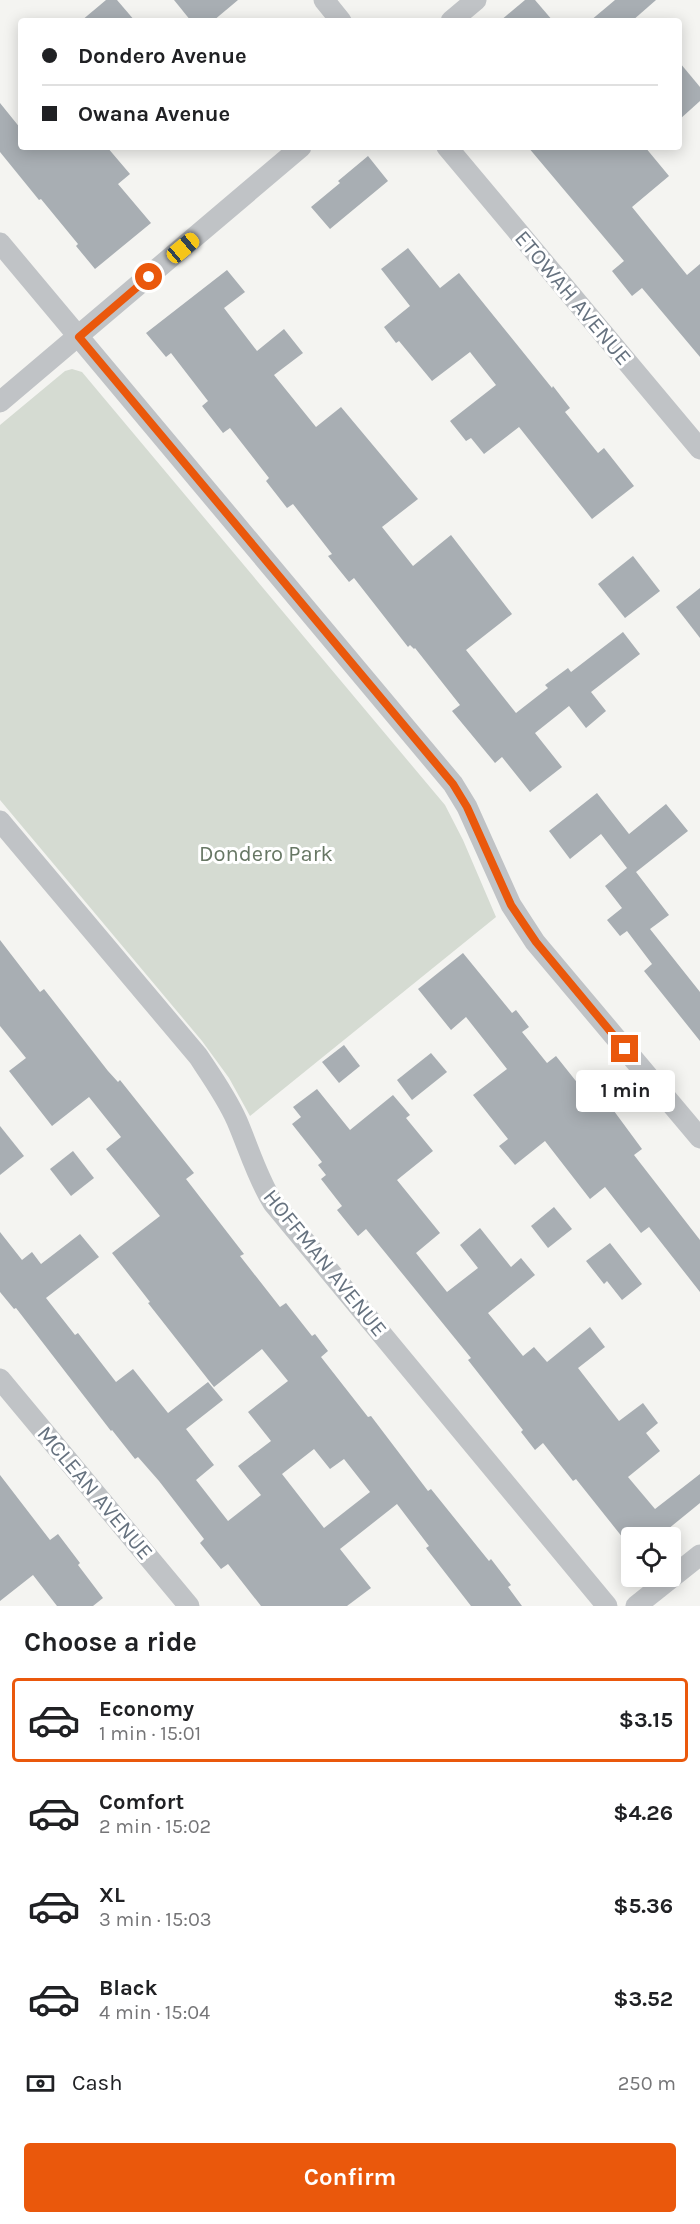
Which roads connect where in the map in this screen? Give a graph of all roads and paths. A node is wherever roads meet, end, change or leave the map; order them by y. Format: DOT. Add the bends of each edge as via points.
graph roads {
  1 [pos="324,0"];
  2 [pos="476,0"];
  3 [pos="339,18"];
  4 [pos="455,18"];
  5 [pos="297,150"];
  6 [pos="450,150"];
  7 [pos="0,243"];
  8 [pos="79,337"];
  9 [pos="0,402"];
  10 [pos="700,450"];
  11 [pos="0,820"];
  12 [pos="700,1138"];
  13 [pos="0,1379"];
  14 [pos="700,1555"];
  15 [pos="189,1606"];
  16 [pos="607,1606"];
  17 [pos="636,1606"];
  1 -- 3 [label="street"];
  2 -- 4 [label="street"];
  5 -- 8 [label="street"];
  6 -- 10 [label="street, ETOWAH AVENUE"];
  7 -- 8 [label="street"];
  8 -- 9 [label="street"];
  8 -- 12 [label="street" via="453,784 511,905 536,942"];
  11 -- 16 [label="street, HOFFMAN AVENUE" via="198,1056 221,1089 259,1180 273,1203"];
  13 -- 15 [label="street, MCLEAN AVENUE"];
  14 -- 17 [label="street"];
}
